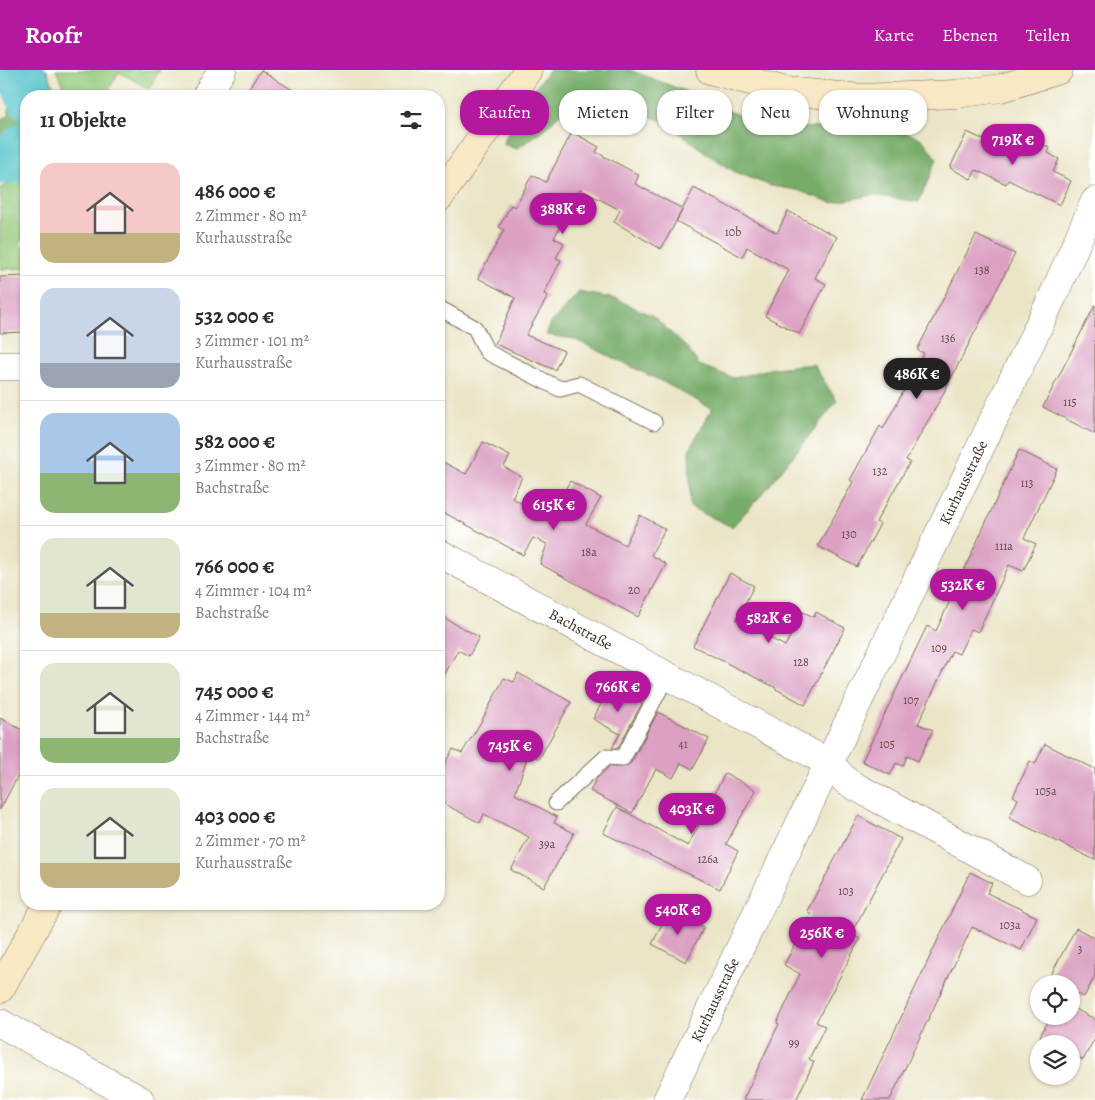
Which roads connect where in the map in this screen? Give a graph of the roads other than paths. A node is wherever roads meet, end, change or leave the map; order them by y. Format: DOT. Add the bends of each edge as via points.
graph roads {
  1 [pos="222,70"];
  2 [pos="528,70"];
  3 [pos="710,70"];
  4 [pos="1060,70"];
  5 [pos="210,90"];
  6 [pos="445,189"];
  7 [pos="1095,201"];
  8 [pos="445,311"];
  9 [pos="0,366"];
  10 [pos="20,366"];
  11 [pos="654,422"];
  12 [pos="445,556"];
  13 [pos="667,676"];
  14 [pos="829,763"];
  15 [pos="556,803"];
  16 [pos="1027,880"];
  17 [pos="45,910"];
  18 [pos="0,989"];
  19 [pos="0,1023"];
  20 [pos="140,1100"];
  21 [pos="667,1100"];
  1 -- 5 [label="street"];
  2 -- 6 [label="main road"];
  3 -- 4 [label="main road" via="786,91 861,98 956,94 1001,88"];
  7 -- 14 [label="street, Kurhausstraße" via="1054,296"];
  8 -- 11 [label="lane" via="475,328 487,352 560,389 579,384"];
  9 -- 10 [label="street"];
  12 -- 13 [label="street, Bachstraße"];
  13 -- 14 [label="street, Bachstraße"];
  13 -- 15 [label="lane" via="622,758 606,757"];
  14 -- 16 [label="street" via="847,782"];
  14 -- 21 [label="street, Kurhausstraße"];
  17 -- 18 [label="main road"];
  19 -- 20 [label="street"];
}
